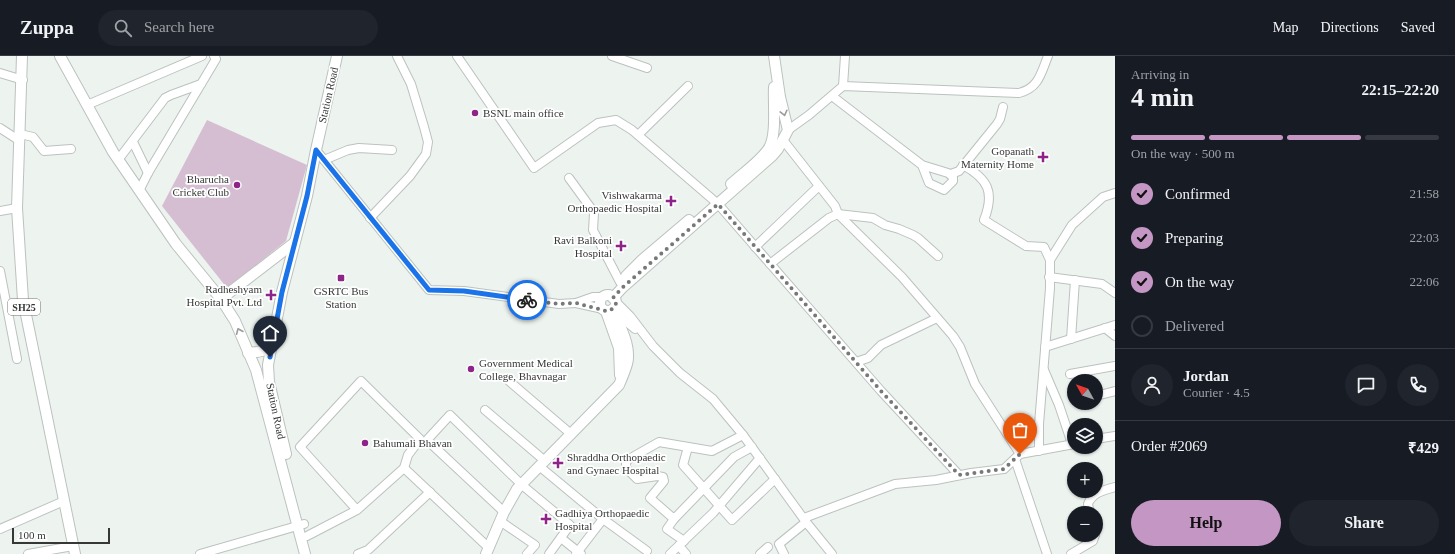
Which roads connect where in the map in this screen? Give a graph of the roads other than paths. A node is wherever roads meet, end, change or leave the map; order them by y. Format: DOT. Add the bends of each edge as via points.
graph roads {
  1 [pos="22,56"];
  2 [pos="60,56"];
  3 [pos="202,56"];
  4 [pos="214,56"];
  5 [pos="337,56"];
  6 [pos="397,56"];
  7 [pos="457,56"];
  8 [pos="612,56"];
  9 [pos="845,56"];
  10 [pos="1048,56"];
  11 [pos="775,58"];
  12 [pos="647,68"];
  13 [pos="0,73"];
  14 [pos="22,80"];
  15 [pos="201,84"];
  16 [pos="688,86"];
  17 [pos="843,86"];
  18 [pos="832,96"];
  19 [pos="87,105"];
  20 [pos="1003,107"];
  21 [pos="0,128"];
  22 [pos="788,130"];
  23 [pos="638,136"];
  24 [pos="20,138"];
  25 [pos="133,142"];
  26 [pos="778,143"];
  27 [pos="71,149"];
  28 [pos="316,150"];
  29 [pos="392,150"];
  30 [pos="118,160"];
  31 [pos="324,160"];
  32 [pos="922,165"];
  33 [pos="964,165"];
  34 [pos="148,173"];
  35 [pos="951,174"];
  36 [pos="569,178"];
  37 [pos="819,186"];
  38 [pos="139,191"];
  39 [pos="1115,193"];
  40 [pos="715,202"];
  41 [pos="17,208"];
  42 [pos="0,211"];
  43 [pos="838,214"];
  44 [pos="370,218"];
  45 [pos="294,244"];
  46 [pos="755,246"];
  47 [pos="938,256"];
  48 [pos="1050,260"];
  49 [pos="770,264"];
  50 [pos="0,271"];
  51 [pos="1049,277"];
  52 [pos="1075,280"];
  53 [pos="620,282"];
  54 [pos="1115,293"];
  55 [pos="221,299"];
  56 [pos="576,303"];
  57 [pos="609,304"];
  58 [pos="937,318"];
  59 [pos="1115,326"];
  60 [pos="1105,328"];
  61 [pos="1115,336"];
  62 [pos="1072,339"];
  63 [pos="1045,347"];
  64 [pos="271,349"];
  65 [pos="248,353"];
  66 [pos="17,359"];
  67 [pos="856,362"];
  68 [pos="1115,366"];
  69 [pos="1043,367"];
  70 [pos="1070,374"];
  71 [pos="509,381"];
  72 [pos="1115,391"];
  73 [pos="1103,394"];
  74 [pos="485,410"];
  75 [pos="1067,427"];
  76 [pos="571,434"];
  77 [pos="743,435"];
  78 [pos="1115,436"];
  79 [pos="1103,438"];
  80 [pos="1067,445"];
  81 [pos="688,447"];
  82 [pos="752,447"];
  83 [pos="1039,451"];
  84 [pos="1018,457"];
  85 [pos="760,458"];
  86 [pos="542,464"];
  87 [pos="404,468"];
  88 [pos="959,475"];
  89 [pos="776,479"];
  90 [pos="522,485"];
  91 [pos="1115,487"];
  92 [pos="703,489"];
  93 [pos="430,492"];
  94 [pos="64,501"];
  95 [pos="719,506"];
  96 [pos="1088,506"];
  97 [pos="357,510"];
  98 [pos="502,517"];
  99 [pos="603,519"];
  100 [pos="674,520"];
  101 [pos="805,520"];
  102 [pos="301,525"];
  103 [pos="0,529"];
  104 [pos="308,536"];
  105 [pos="561,538"];
  106 [pos="1092,542"];
  107 [pos="682,543"];
  108 [pos="768,547"];
  109 [pos="74,550"];
  110 [pos="488,551"];
  111 [pos="647,551"];
  112 [pos="579,553"];
  113 [pos="28,554"];
  114 [pos="200,554"];
  115 [pos="306,554"];
  116 [pos="312,554"];
  117 [pos="358,554"];
  118 [pos="527,554"];
  119 [pos="549,554"];
  120 [pos="670,554"];
  121 [pos="686,554"];
  122 [pos="760,554"];
  123 [pos="784,554"];
  124 [pos="832,554"];
  125 [pos="1047,554"];
  126 [pos="1071,554"];
  1 -- 14 [label="main road, SH25"];
  2 -- 19 [label="main road"];
  3 -- 19 [label="street"];
  4 -- 15 [label="street" via="216,59"];
  5 -- 28 [label="main road, Station Road"];
  6 -- 44 [label="street" via="411,84 428,142 426,154 410,176"];
  7 -- 23 [label="street" via="534,168 598,122 616,120"];
  8 -- 12 [label="street"];
  9 -- 17 [label="street"];
  10 -- 17 [label="street" via="1038,81 1032,88 1019,94"];
  11 -- 22 [label="main road, one-way" via="780,97"];
  11 -- 26 [label="main road" via="774,135"];
  13 -- 14 [label="street"];
  14 -- 24 [label="main road, SH25"];
  15 -- 25 [label="street" via="168,96"];
  15 -- 34 [label="street"];
  16 -- 23 [label="street"];
  17 -- 18 [label="street"];
  18 -- 22 [label="street"];
  18 -- 32 [label="street"];
  19 -- 30 [label="main road"];
  20 -- 33 [label="street" via="1000,119"];
  21 -- 24 [label="street"];
  22 -- 26 [label="main road"];
  23 -- 40 [label="street"];
  24 -- 27 [label="street" via="33,137 44,151"];
  24 -- 41 [label="main road, SH25"];
  25 -- 30 [label="street"];
  25 -- 34 [label="street"];
  26 -- 37 [label="street"];
  26 -- 40 [label="main road"];
  28 -- 31 [label="street"];
  28 -- 45 [label="main road, Station Road"];
  29 -- 31 [label="street" via="359,148"];
  30 -- 38 [label="main road"];
  31 -- 44 [label="street"];
  32 -- 35 [label="street"];
  32 -- 35 [label="street" via="929,184 944,190 953,181"];
  33 -- 35 [label="street" via="959,171"];
  33 -- 48 [label="street" via="986,182 988,201 984,220 1026,246 1044,247"];
  34 -- 38 [label="street"];
  36 -- 53 [label="street" via="594,213 593,230"];
  37 -- 43 [label="street" via="835,206"];
  37 -- 46 [label="street"];
  38 -- 55 [label="main road" via="176,244"];
  39 -- 48 [label="street" via="1103,197 1072,225"];
  40 -- 46 [label="street"];
  40 -- 53 [label="main road" via="643,259"];
  40 -- 57 [label="main road" via="622,288"];
  41 -- 42 [label="street"];
  41 -- 94 [label="main road, SH25" via="23,300"];
  43 -- 47 [label="street" via="873,218 918,238"];
  43 -- 49 [label="street" via="829,218"];
  43 -- 58 [label="street" via="902,277"];
  44 -- 56 [label="street" via="429,290 464,291 559,304"];
  45 -- 55 [label="main road"];
  45 -- 64 [label="main road, Station Road"];
  46 -- 49 [label="street"];
  48 -- 51 [label="street"];
  49 -- 67 [label="street"];
  50 -- 66 [label="street"];
  51 -- 52 [label="street"];
  51 -- 63 [label="street"];
  52 -- 54 [label="street" via="1102,284"];
  52 -- 62 [label="street"];
  53 -- 57 [label="main road"];
  65 -- 55 [label="main road, one-way" via="235,321"];
  56 -- 57 [label="street"];
  56 -- 57 [label="street" via="593,297"];
  57 -- 76 [label="main road" via="625,339 628,362 619,384"];
  57 -- 77 [label="street" via="630,316 653,346 680,373 713,399"];
  58 -- 67 [label="street" via="881,345 868,358"];
  58 -- 84 [label="street" via="960,347 975,384"];
  59 -- 60 [label="street"];
  60 -- 61 [label="street"];
  60 -- 62 [label="street"];
  62 -- 63 [label="street"];
  63 -- 69 [label="street"];
  64 -- 65 [label="main road"];
  64 -- 102 [label="main road, Station Road" via="268,365 269,382"];
  65 -- 102 [label="main road" via="256,370"];
  67 -- 88 [label="street"];
  68 -- 70 [label="street"];
  69 -- 75 [label="street"];
  69 -- 83 [label="street"];
  71 -- 76 [label="street"];
  72 -- 73 [label="street"];
  74 -- 86 [label="street"];
  76 -- 86 [label="main road"];
  77 -- 81 [label="street" via="712,451"];
  77 -- 82 [label="street"];
  78 -- 79 [label="street"];
  80 -- 83 [label="street"];
  81 -- 92 [label="street" via="683,465"];
  81 -- 100 [label="street" via="659,442 626,462 626,468 637,479 657,476 663,478 664,481 650,498"];
  82 -- 85 [label="street"];
  82 -- 92 [label="street" via="734,457"];
  83 -- 84 [label="street"];
  84 -- 88 [label="street" via="1004,469"];
  84 -- 125 [label="street"];
  85 -- 89 [label="street"];
  85 -- 95 [label="street"];
  86 -- 90 [label="main road"];
  86 -- 99 [label="street"];
  87 -- 93 [label="street"];
  87 -- 97 [label="street"];
  87 -- 97 [label="street" via="408,455 420,439 361,381 300,447"];
  88 -- 101 [label="street" via="895,484"];
  89 -- 95 [label="street" via="732,520"];
  89 -- 101 [label="street"];
  90 -- 98 [label="main road" via="517,489"];
  90 -- 98 [label="street" via="450,415 426,440"];
  90 -- 105 [label="street" via="570,525"];
  91 -- 96 [label="street" via="1096,494 1091,498"];
  92 -- 95 [label="street"];
  92 -- 100 [label="street"];
  93 -- 110 [label="street"];
  93 -- 117 [label="street" via="368,550"];
  94 -- 103 [label="street"];
  94 -- 109 [label="main road, SH25"];
  95 -- 107 [label="street"];
  97 -- 104 [label="street"];
  98 -- 110 [label="main road"];
  98 -- 118 [label="street" via="535,544"];
  99 -- 111 [label="street"];
  99 -- 112 [label="street"];
  100 -- 107 [label="street" via="667,529"];
  101 -- 123 [label="street" via="779,544"];
  101 -- 124 [label="street"];
  102 -- 104 [label="main road, Station Road"];
  102 -- 114 [label="street"];
  102 -- 115 [label="main road"];
  104 -- 116 [label="main road, Station Road"];
  105 -- 112 [label="street"];
  105 -- 119 [label="street"];
  106 -- 126 [label="street"];
  107 -- 120 [label="street"];
  107 -- 121 [label="street"];
  108 -- 122 [label="street"];
  109 -- 113 [label="street"];
}
